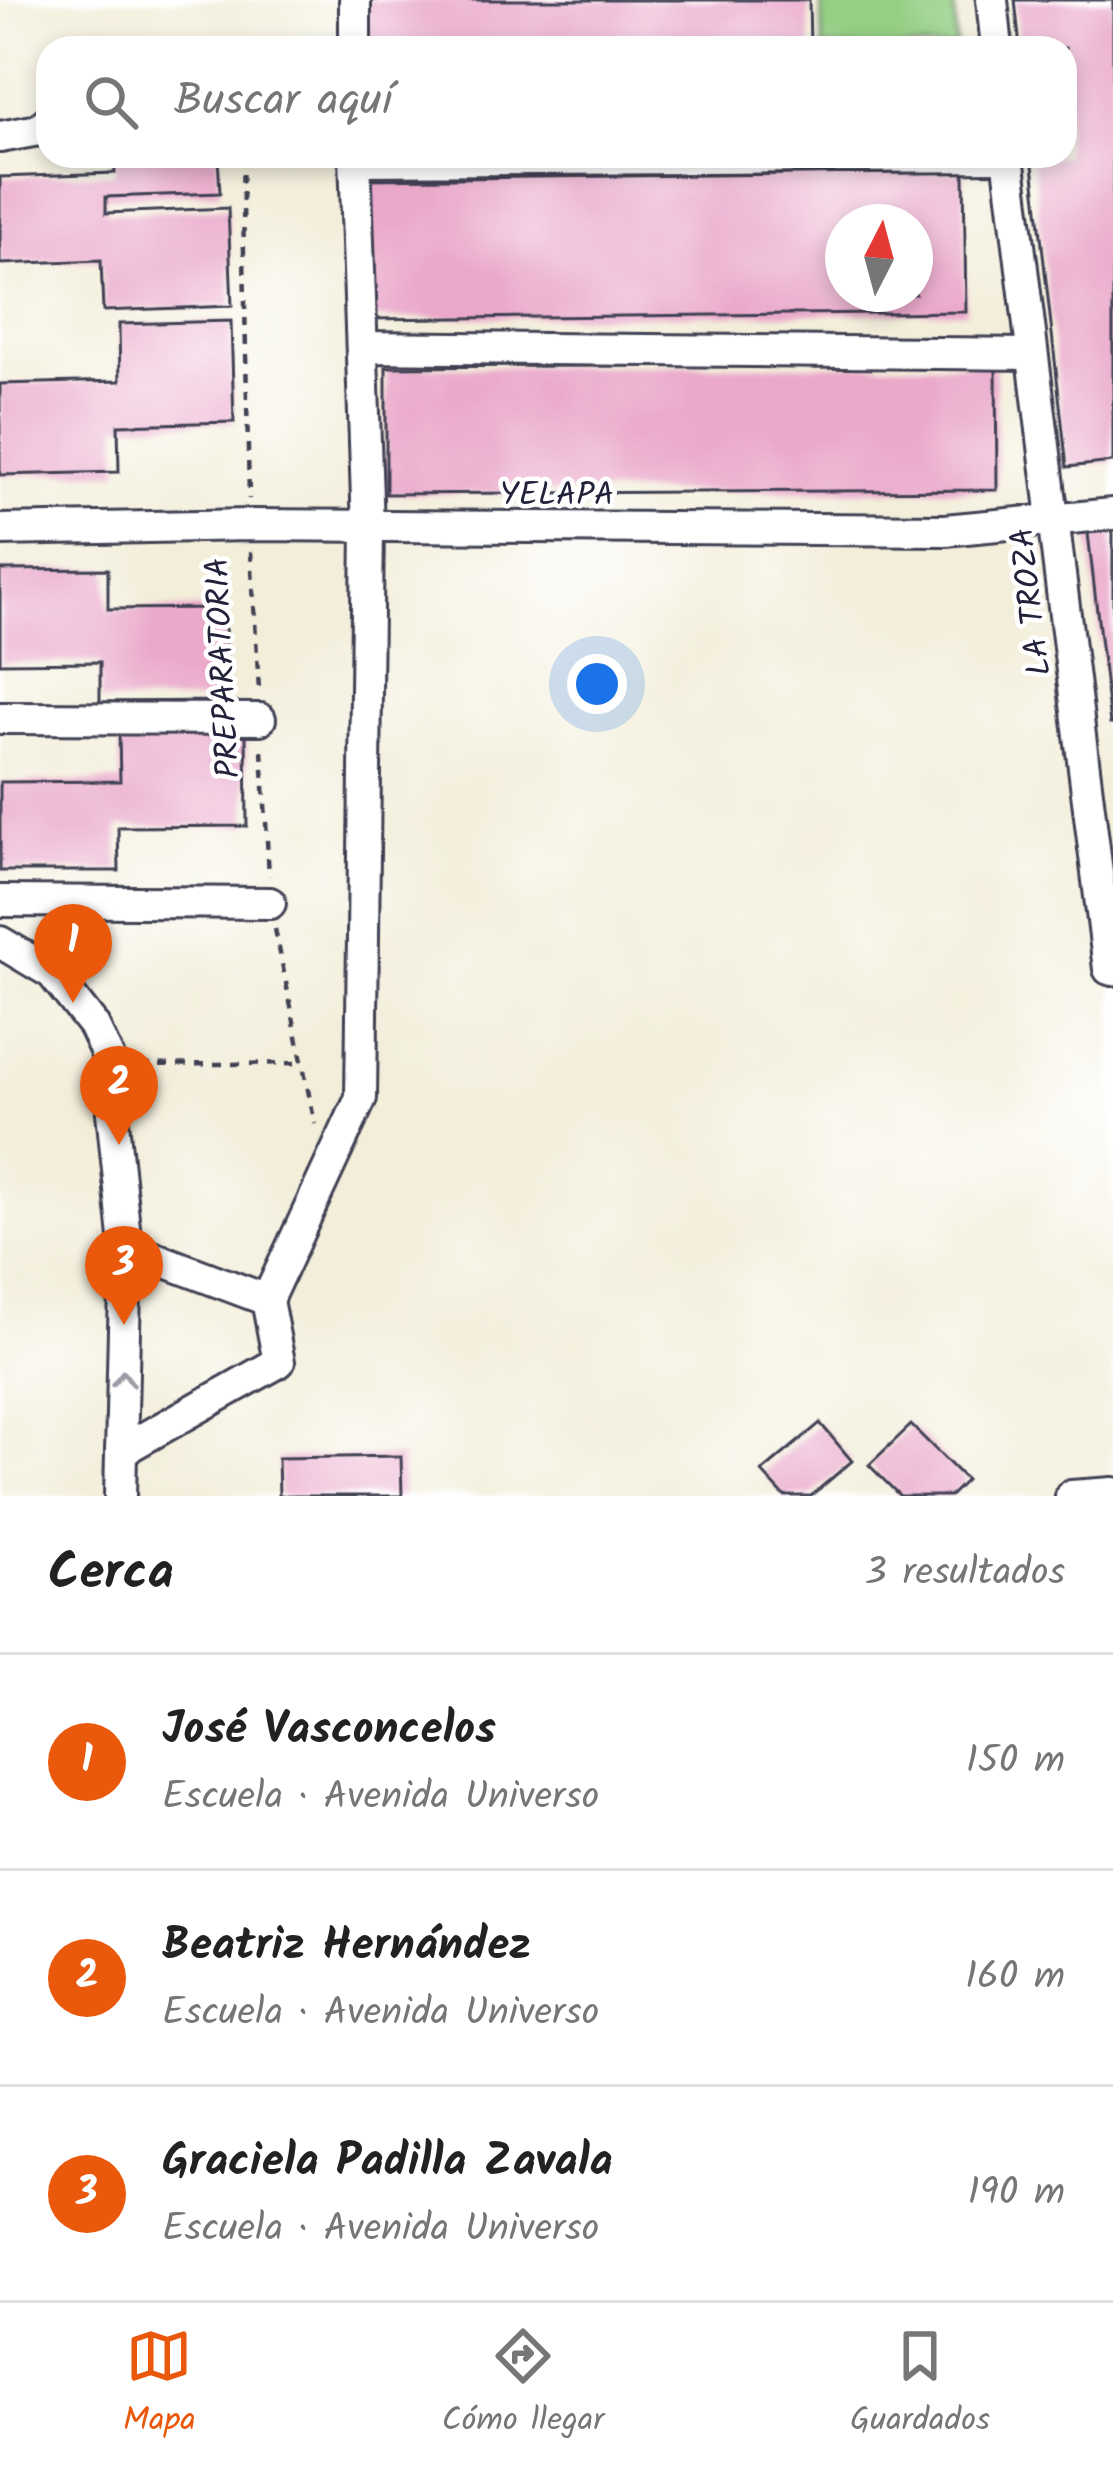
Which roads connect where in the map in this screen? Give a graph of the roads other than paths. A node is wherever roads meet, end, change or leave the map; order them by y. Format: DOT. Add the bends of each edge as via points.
graph roads {
  1 [pos="355,0"];
  2 [pos="992,0"];
  3 [pos="355,36"];
  4 [pos="996,36"];
  5 [pos="36,130"];
  6 [pos="0,136"];
  7 [pos="356,168"];
  8 [pos="1009,168"];
  9 [pos="363,347"];
  10 [pos="1032,354"];
  11 [pos="1113,514"];
  12 [pos="1056,523"];
  13 [pos="368,528"];
  14 [pos="0,530"];
  15 [pos="0,718"];
  16 [pos="260,719"];
  17 [pos="0,901"];
  18 [pos="270,903"];
  19 [pos="0,942"];
  20 [pos="1111,970"];
  21 [pos="127,1246"];
  22 [pos="267,1300"];
  23 [pos="121,1451"];
  24 [pos="1113,1493"];
  25 [pos="120,1496"];
  26 [pos="1071,1496"];
  1 -- 3 [label="street"];
  2 -- 4 [label="street"];
  5 -- 6 [label="street"];
  7 -- 9 [label="street"];
  8 -- 10 [label="street, LA TROZA"];
  9 -- 10 [label="street"];
  9 -- 13 [label="street"];
  10 -- 12 [label="street, LA TROZA"];
  11 -- 12 [label="street, YELAPA"];
  12 -- 13 [label="street, YELAPA" via="945,530"];
  12 -- 20 [label="street, LA TROZA"];
  13 -- 14 [label="street, YELAPA"];
  13 -- 22 [label="street" via="362,1098"];
  15 -- 16 [label="street"];
  17 -- 18 [label="street"];
  19 -- 21 [label="street" via="52,973 93,1024 112,1065"];
  21 -- 22 [label="street"];
  23 -- 21 [label="street, one-way"];
  22 -- 23 [label="street" via="279,1361"];
  23 -- 25 [label="street"];
  24 -- 26 [label="street"];
}
